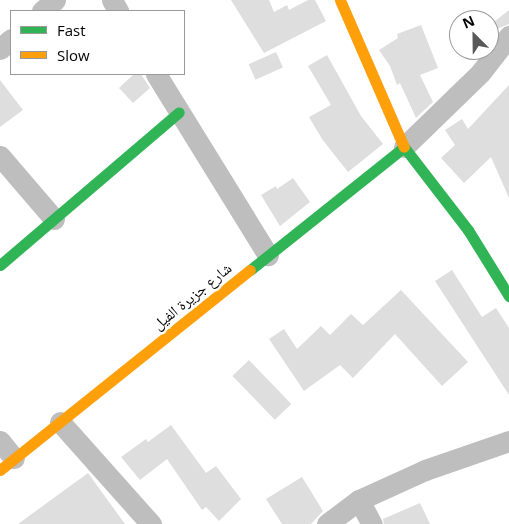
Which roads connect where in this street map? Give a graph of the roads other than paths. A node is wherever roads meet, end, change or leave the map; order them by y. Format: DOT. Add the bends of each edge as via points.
graph roads {
  1 [pos="55,0"];
  2 [pos="340,0"];
  3 [pos="43,10"];
  4 [pos="509,36"];
  5 [pos="10,40"];
  6 [pos="0,49"];
  7 [pos="157,75"];
  8 [pos="178,112"];
  9 [pos="404,147"];
  10 [pos="0,156"];
  11 [pos="54,219"];
  12 [pos="268,255"];
  13 [pos="0,265"];
  14 [pos="509,296"];
  15 [pos="60,422"];
  16 [pos="509,441"];
  17 [pos="0,442"];
  18 [pos="7,464"];
  19 [pos="359,500"];
  20 [pos="151,524"];
  21 [pos="327,524"];
  22 [pos="372,524"];
  1 -- 3 [label="street"];
  2 -- 9 [label="street"];
  4 -- 9 [label="street" via="480,72"];
  5 -- 6 [label="street"];
  7 -- 8 [label="street"];
  8 -- 11 [label="street"];
  8 -- 12 [label="street"];
  9 -- 12 [label="street, شارع جزيرة الفيل"];
  9 -- 14 [label="street" via="468,230"];
  10 -- 11 [label="street"];
  11 -- 13 [label="street"];
  12 -- 15 [label="street, شارع جزيرة الفيل"];
  15 -- 18 [label="street, شارع جزيرة الفيل"];
  15 -- 20 [label="street"];
  16 -- 19 [label="street" via="425,470"];
  17 -- 18 [label="street"];
  19 -- 21 [label="street"];
  19 -- 22 [label="street"];
}
